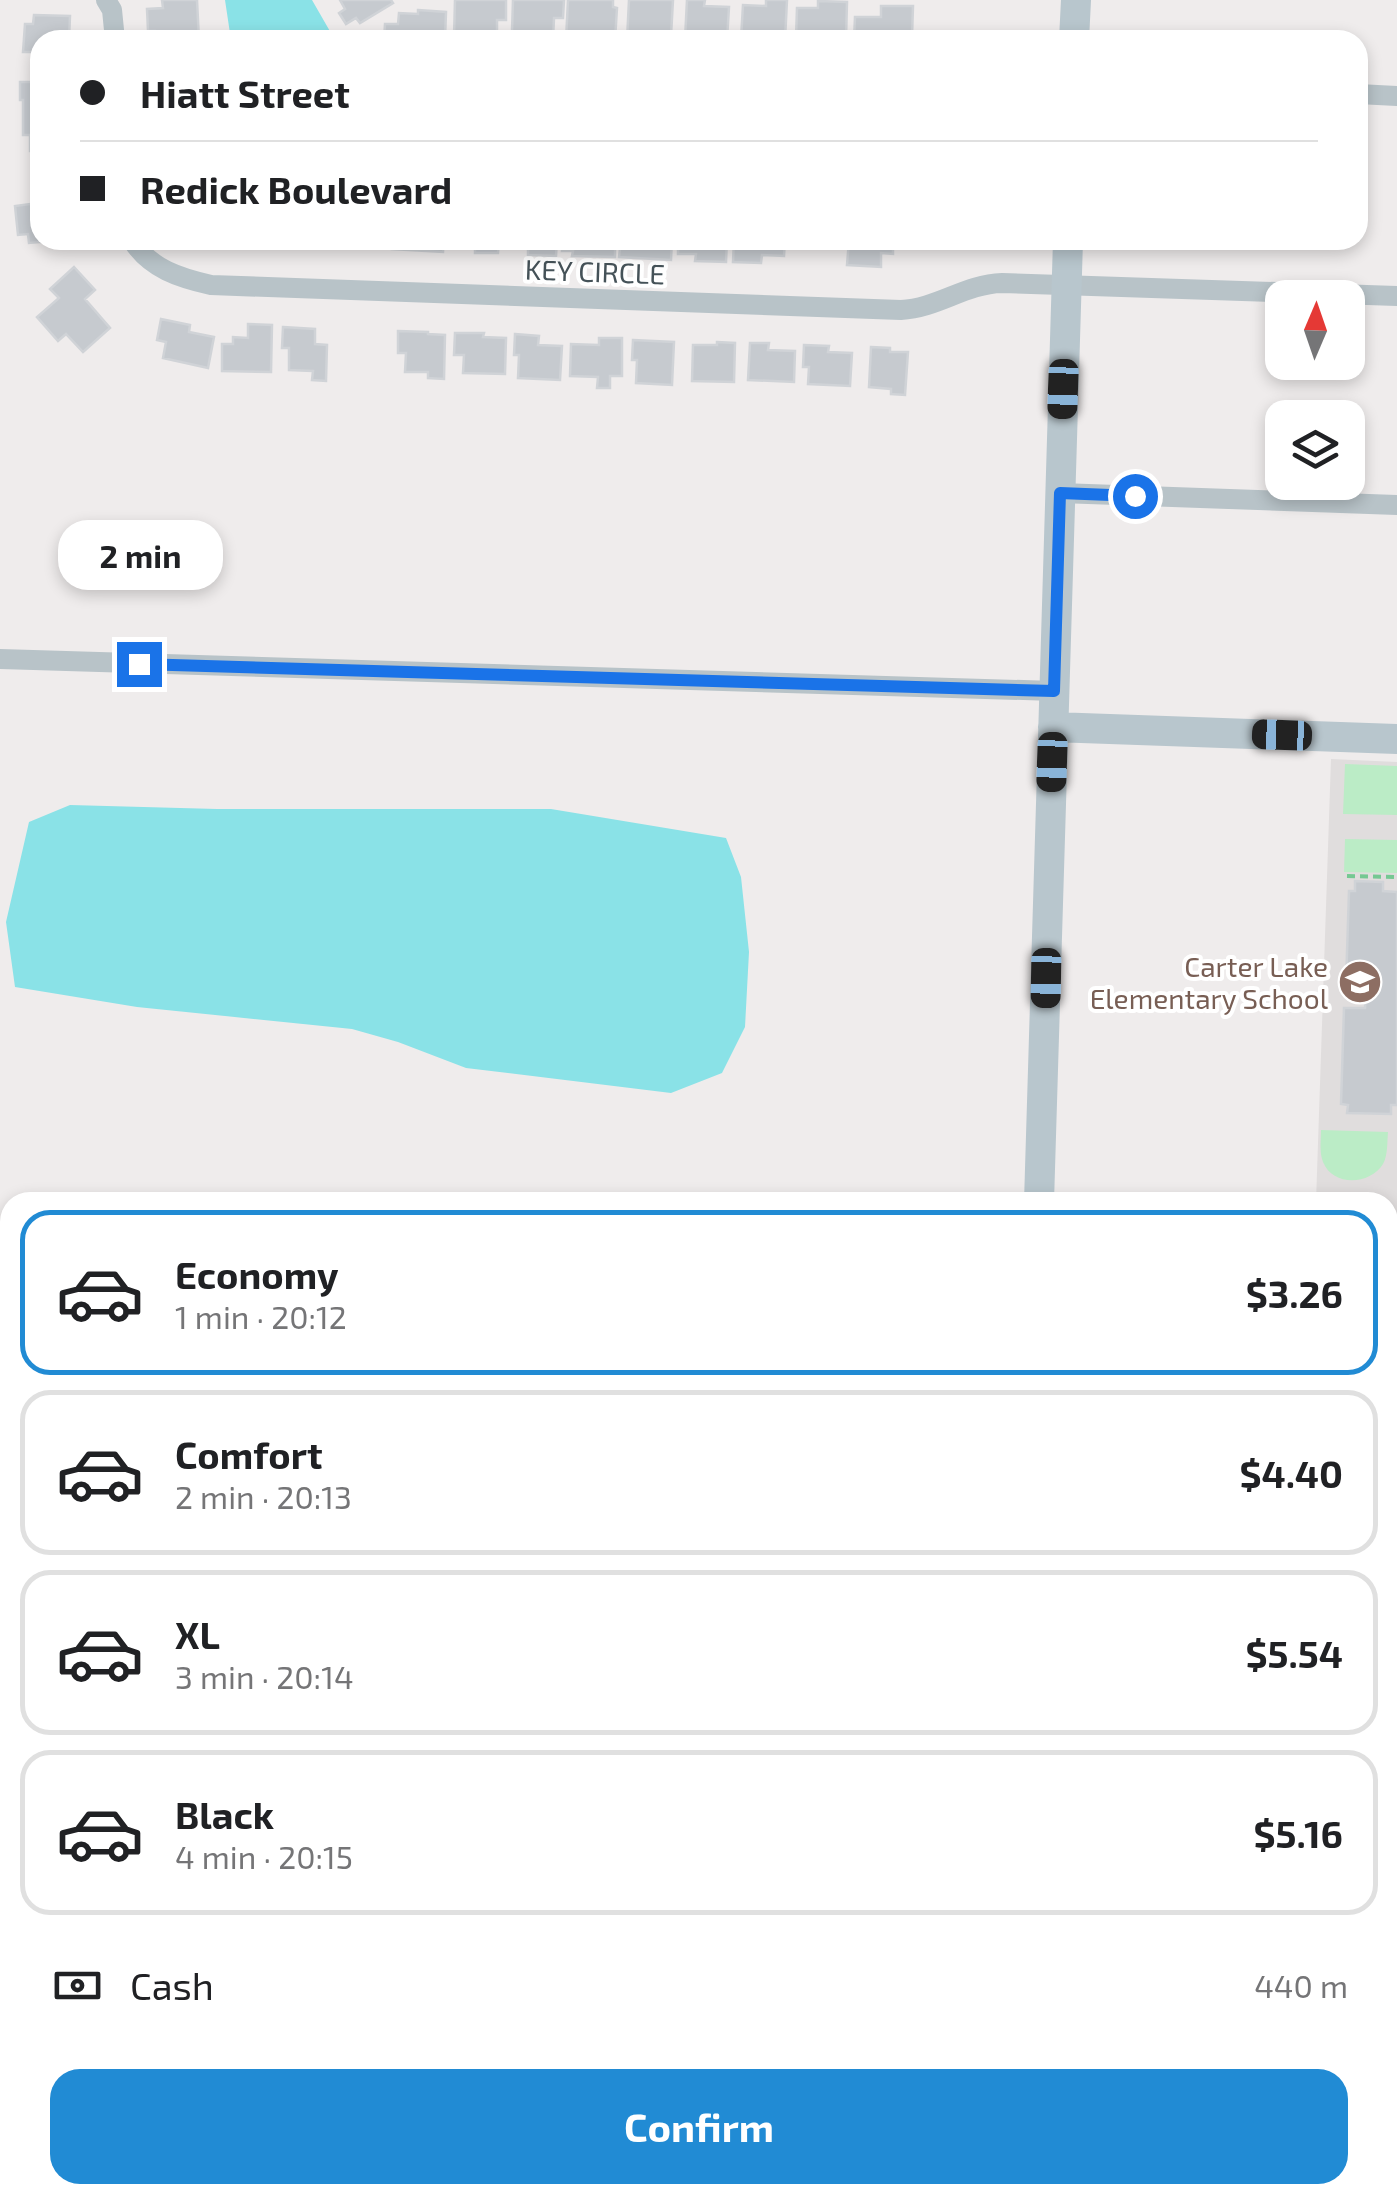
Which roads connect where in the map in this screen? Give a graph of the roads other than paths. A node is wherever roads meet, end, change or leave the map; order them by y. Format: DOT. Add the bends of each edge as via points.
graph roads {
  1 [pos="106,0"];
  2 [pos="1076,0"];
  3 [pos="114,30"];
  4 [pos="1074,30"];
  5 [pos="1368,95"];
  6 [pos="1397,96"];
  7 [pos="138,250"];
  8 [pos="1068,250"];
  9 [pos="1066,284"];
  10 [pos="1397,296"];
  11 [pos="1060,493"];
  12 [pos="1397,505"];
  13 [pos="0,659"];
  14 [pos="1054,691"];
  15 [pos="1053,728"];
  16 [pos="1397,739"];
  17 [pos="1039,1192"];
  1 -- 3 [label="street"];
  2 -- 4 [label="street"];
  5 -- 6 [label="street"];
  7 -- 9 [label="street, KEY CIRCLE" via="173,276 211,285 901,310 988,284"];
  8 -- 9 [label="street"];
  9 -- 10 [label="street, KEY CIRCLE"];
  9 -- 11 [label="street"];
  11 -- 12 [label="street"];
  11 -- 14 [label="street"];
  13 -- 14 [label="street"];
  14 -- 15 [label="street"];
  15 -- 16 [label="street"];
  15 -- 17 [label="street"];
}
